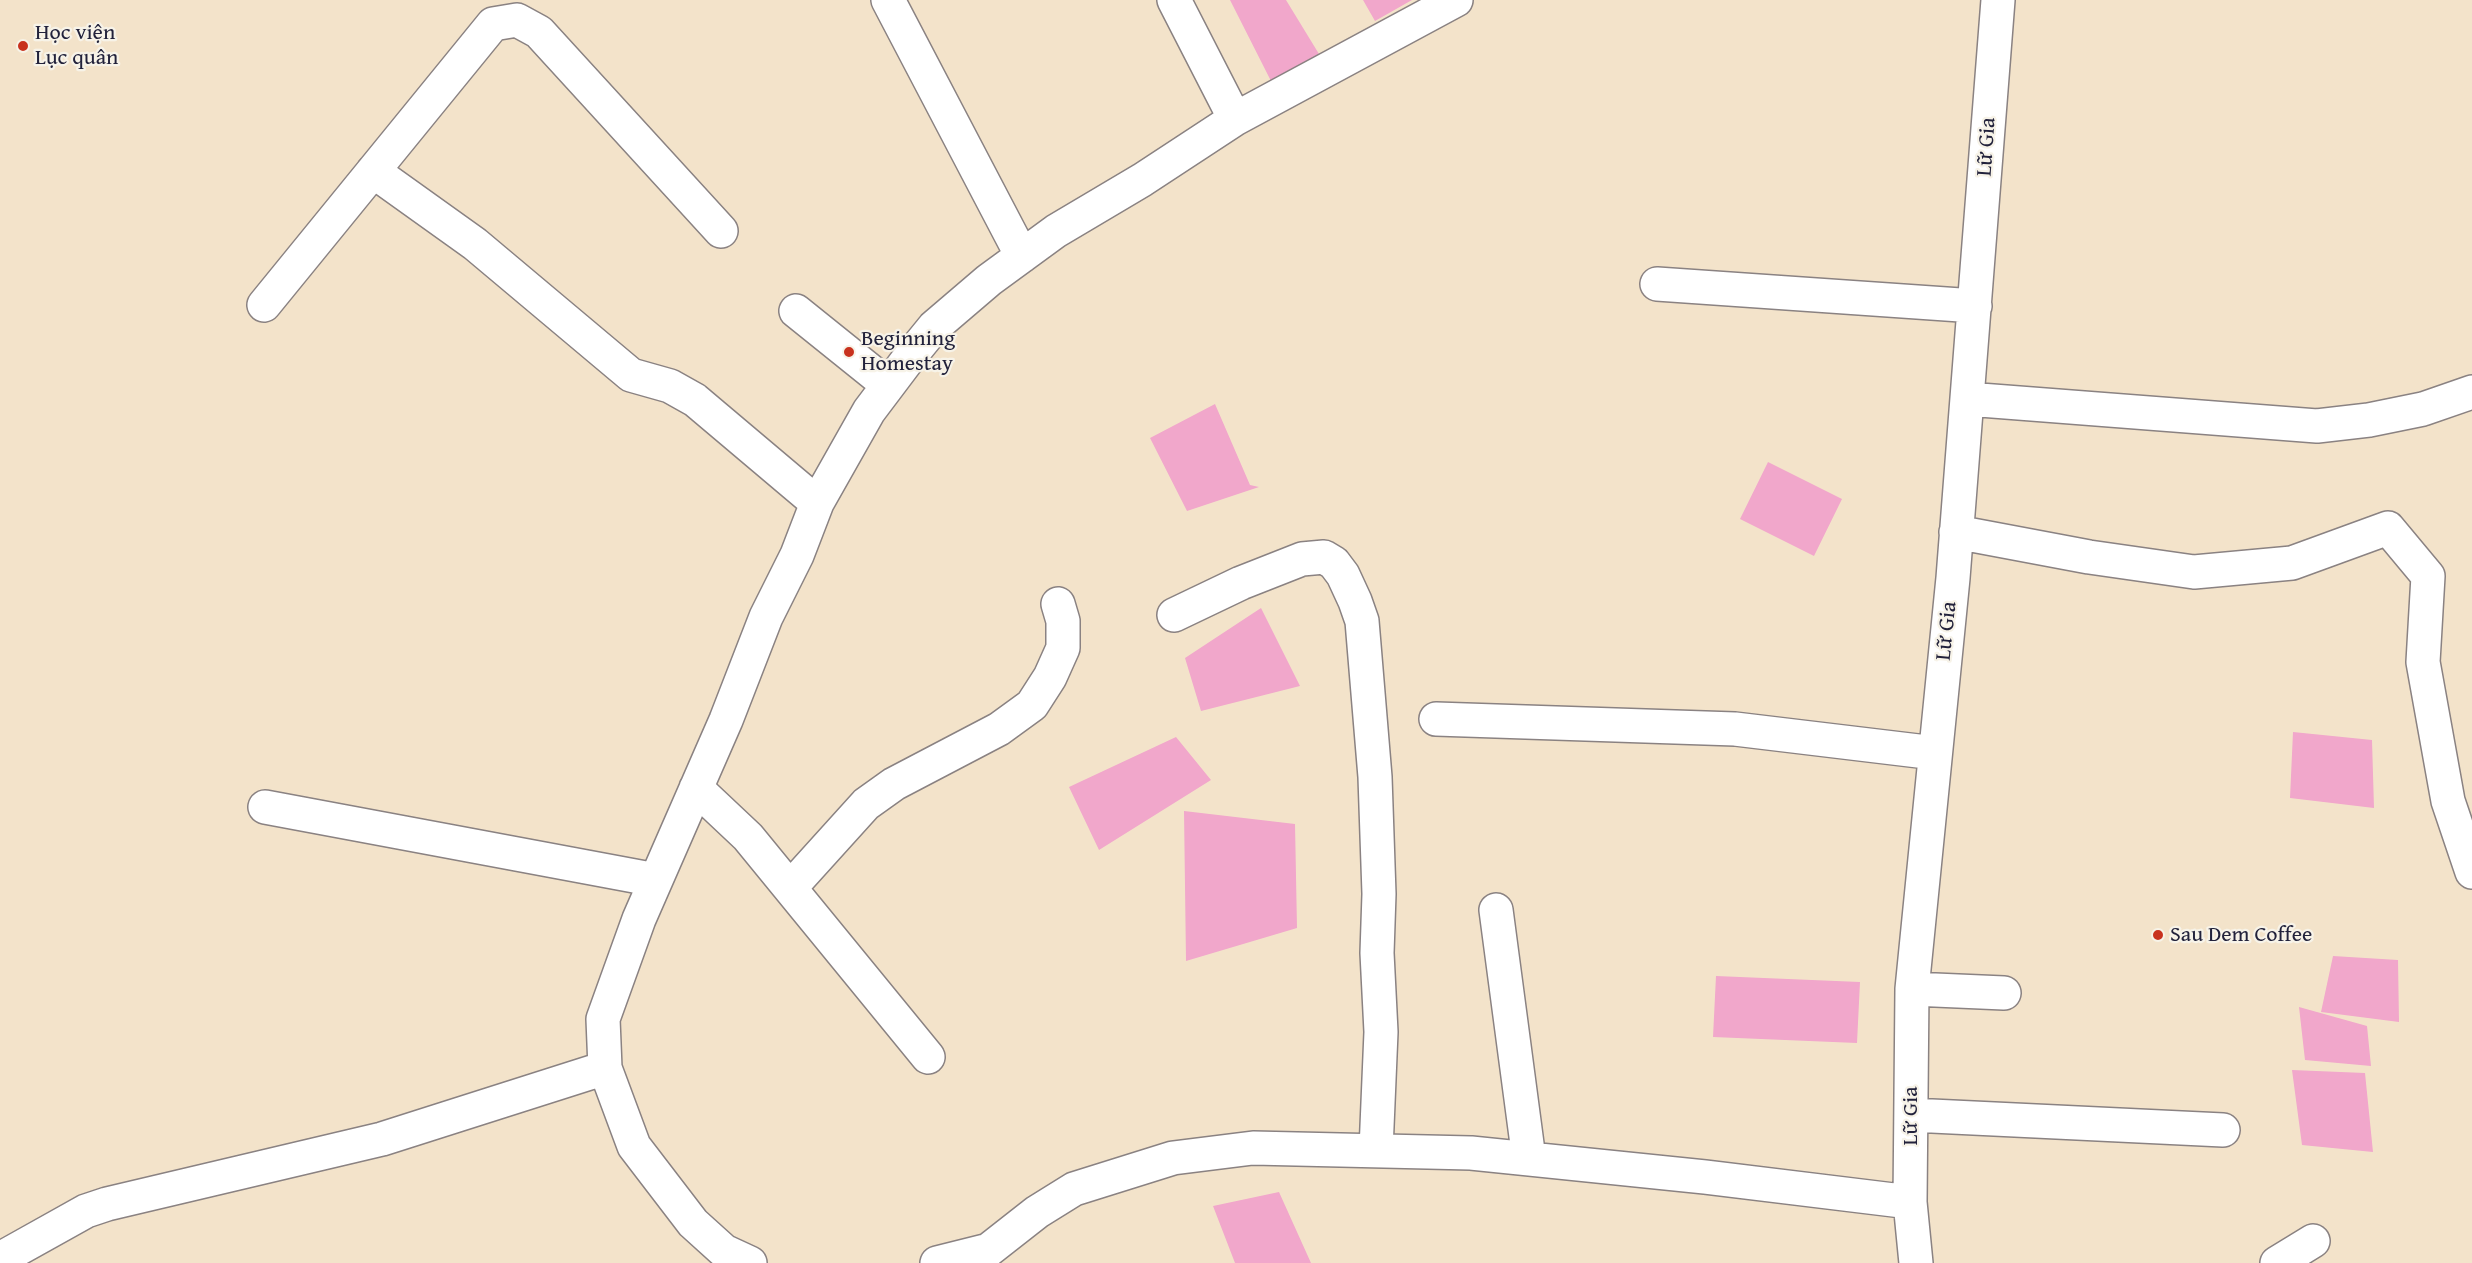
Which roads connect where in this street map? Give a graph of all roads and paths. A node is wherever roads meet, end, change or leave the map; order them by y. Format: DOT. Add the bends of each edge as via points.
graph roads {
  1 [pos="888,0"];
  2 [pos="1174,0"];
  3 [pos="1456,0"];
  4 [pos="1998,0"];
  5 [pos="1235,119"];
  6 [pos="373,171"];
  7 [pos="721,231"];
  8 [pos="1022,256"];
  9 [pos="1657,284"];
  10 [pos="264,305"];
  11 [pos="1975,306"];
  12 [pos="796,311"];
  13 [pos="888,386"];
  14 [pos="2472,392"];
  15 [pos="1967,399"];
  16 [pos="817,503"];
  17 [pos="1956,532"];
  18 [pos="1058,604"];
  19 [pos="1174,615"];
  20 [pos="1436,719"];
  21 [pos="1935,753"];
  22 [pos="696,788"];
  23 [pos="265,807"];
  24 [pos="2472,872"];
  25 [pos="656,880"];
  26 [pos="790,888"];
  27 [pos="1496,910"];
  28 [pos="1912,989"];
  29 [pos="2004,993"];
  30 [pos="928,1057"];
  31 [pos="605,1068"];
  32 [pos="1911,1115"];
  33 [pos="2223,1130"];
  34 [pos="1376,1150"];
  35 [pos="1529,1159"];
  36 [pos="1911,1202"];
  37 [pos="2313,1240"];
  38 [pos="979,1257"];
  39 [pos="0,1259"];
  40 [pos="750,1263"];
  41 [pos="938,1263"];
  42 [pos="1916,1263"];
  43 [pos="2277,1263"];
  1 -- 8 [label="street"];
  2 -- 5 [label="street"];
  3 -- 5 [label="street"];
  4 -- 11 [label="street, Lữ Gia"];
  5 -- 8 [label="street"];
  6 -- 7 [label="street" via="493,24 517,20 539,32"];
  6 -- 10 [label="street"];
  6 -- 16 [label="street" via="475,244 631,375 670,386 695,400"];
  8 -- 13 [label="street" via="934,327"];
  9 -- 11 [label="street"];
  11 -- 15 [label="street, Lữ Gia"];
  12 -- 13 [label="street"];
  13 -- 16 [label="street" via="869,411"];
  14 -- 15 [label="street" via="2423,409 2317,426"];
  15 -- 17 [label="street, Lữ Gia"];
  16 -- 22 [label="street"];
  17 -- 21 [label="street, Lữ Gia"];
  17 -- 24 [label="street" via="2194,572 2292,562 2388,528 2428,576 2423,662 2448,801"];
  18 -- 26 [label="street" via="1064,621 1063,648 1032,705 999,729 894,784 866,804"];
  19 -- 34 [label="street" via="1302,559 1324,557 1334,562 1355,601 1362,621 1375,789 1381,1032"];
  20 -- 21 [label="street" via="1735,729"];
  21 -- 28 [label="street, Lữ Gia"];
  22 -- 25 [label="street"];
  22 -- 26 [label="street" via="747,837"];
  23 -- 25 [label="street"];
  25 -- 31 [label="street" via="603,1019"];
  26 -- 30 [label="street"];
  27 -- 35 [label="street"];
  28 -- 29 [label="street"];
  28 -- 32 [label="street, Lữ Gia"];
  31 -- 39 [label="street" via="382,1139 107,1204 86,1211"];
  31 -- 40 [label="street" via="634,1146 693,1223 724,1251"];
  32 -- 33 [label="street"];
  32 -- 36 [label="street, Lữ Gia"];
  34 -- 35 [label="street"];
  34 -- 38 [label="street" via="1253,1148 1173,1158 1074,1189"];
  35 -- 36 [label="street"];
  36 -- 42 [label="street, Lữ Gia"];
  37 -- 43 [label="street"];
  38 -- 41 [label="street"];
}
